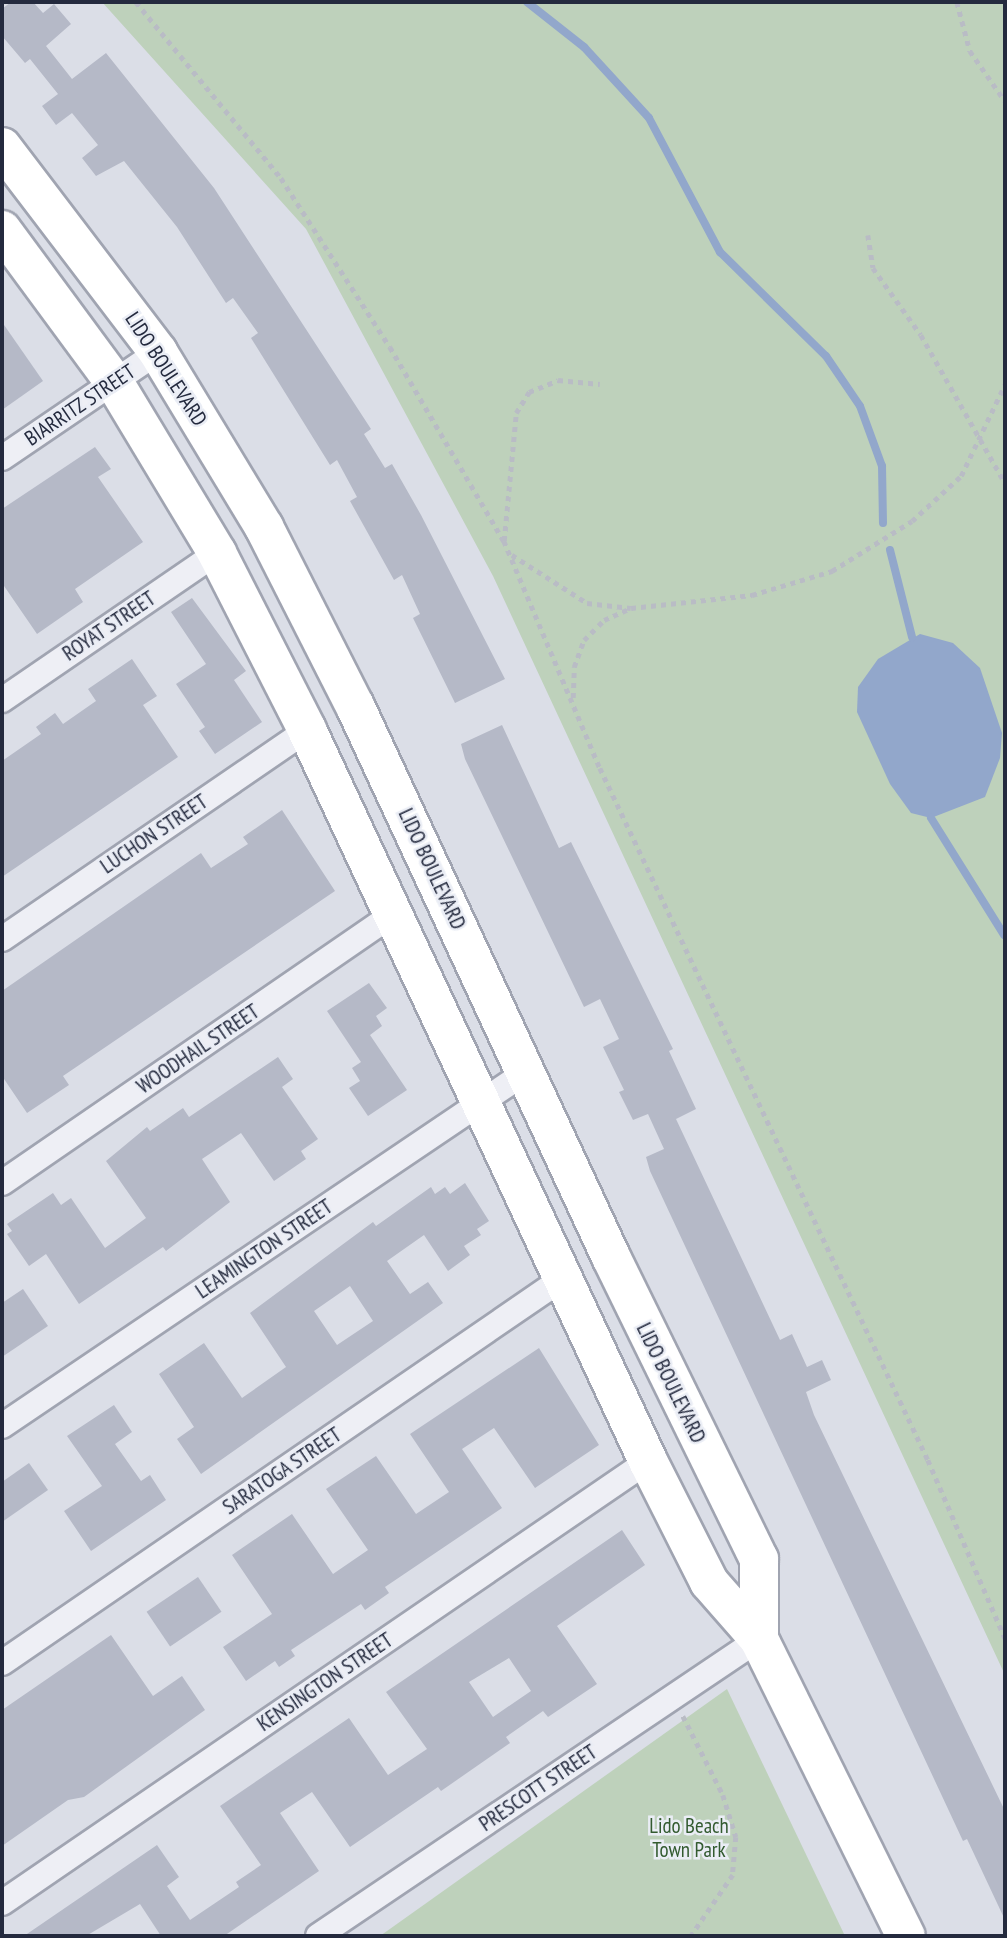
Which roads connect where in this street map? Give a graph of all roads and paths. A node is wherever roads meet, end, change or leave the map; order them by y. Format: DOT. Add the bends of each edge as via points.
graph roads {
  1 [pos="136,2"];
  2 [pos="957,2"];
  3 [pos="1005,101"];
  4 [pos="2,147"];
  5 [pos="2,230"];
  6 [pos="868,235"];
  7 [pos="158,352"];
  8 [pos="114,382"];
  9 [pos="600,384"];
  10 [pos="1005,384"];
  11 [pos="981,440"];
  12 [pos="2,458"];
  13 [pos="1005,484"];
  14 [pos="504,541"];
  15 [pos="217,553"];
  16 [pos="511,554"];
  17 [pos="631,608"];
  18 [pos="2,700"];
  19 [pos="573,700"];
  20 [pos="307,730"];
  21 [pos="394,914"];
  22 [pos="2,939"];
  23 [pos="526,1072"];
  24 [pos="482,1102"];
  25 [pos="2,1183"];
  26 [pos="562,1279"];
  27 [pos="2,1426"];
  28 [pos="648,1461"];
  29 [pos="1005,1638"];
  30 [pos="759,1639"];
  31 [pos="2,1663"];
  32 [pos="673,1697"];
  33 [pos="2,1903"];
  34 [pos="318,1936"];
  35 [pos="691,1936"];
  36 [pos="906,1936"];
  1 -- 14 [label="path" via="281,178 390,346"];
  2 -- 3 [label="path" via="970,51"];
  4 -- 7 [label="highway, LIDO BOULEVARD"];
  5 -- 8 [label="highway, LIDO BOULEVARD"];
  6 -- 11 [label="path" via="873,268 921,335"];
  7 -- 8 [label="street, BIARRITZ STREET"];
  7 -- 23 [label="highway, LIDO BOULEVARD" via="264,527 331,658"];
  8 -- 12 [label="street, BIARRITZ STREET"];
  8 -- 15 [label="highway, LIDO BOULEVARD"];
  9 -- 14 [label="path" via="558,380 529,392 516,413"];
  10 -- 11 [label="path"];
  11 -- 13 [label="path"];
  11 -- 17 [label="path" via="961,476 912,521 832,571 752,595"];
  14 -- 16 [label="path"];
  15 -- 18 [label="street, ROYAT STREET"];
  15 -- 20 [label="highway, LIDO BOULEVARD"];
  16 -- 17 [label="path" via="587,603"];
  16 -- 19 [label="path"];
  17 -- 19 [label="path" via="604,620 584,640 574,667"];
  19 -- 29 [label="path" via="600,768 928,1460"];
  20 -- 21 [label="highway, LIDO BOULEVARD"];
  20 -- 22 [label="street, LUCHON STREET"];
  21 -- 24 [label="highway, LIDO BOULEVARD"];
  21 -- 25 [label="street, WOODHAIL STREET"];
  23 -- 24 [label="street, LEAMINGTON STREET"];
  23 -- 30 [label="highway, LIDO BOULEVARD" via="697,1438 759,1559"];
  24 -- 26 [label="highway, LIDO BOULEVARD"];
  24 -- 27 [label="street, LEAMINGTON STREET"];
  26 -- 28 [label="highway, LIDO BOULEVARD"];
  26 -- 31 [label="street, SARATOGA STREET"];
  28 -- 30 [label="highway, LIDO BOULEVARD" via="709,1581"];
  28 -- 33 [label="street, KENSINGTON STREET"];
  30 -- 32 [label="street, PRESCOTT STREET"];
  30 -- 36 [label="highway, LIDO BOULEVARD"];
  32 -- 34 [label="street, PRESCOTT STREET"];
  32 -- 35 [label="path" via="723,1795 736,1837 733,1875"];
}
